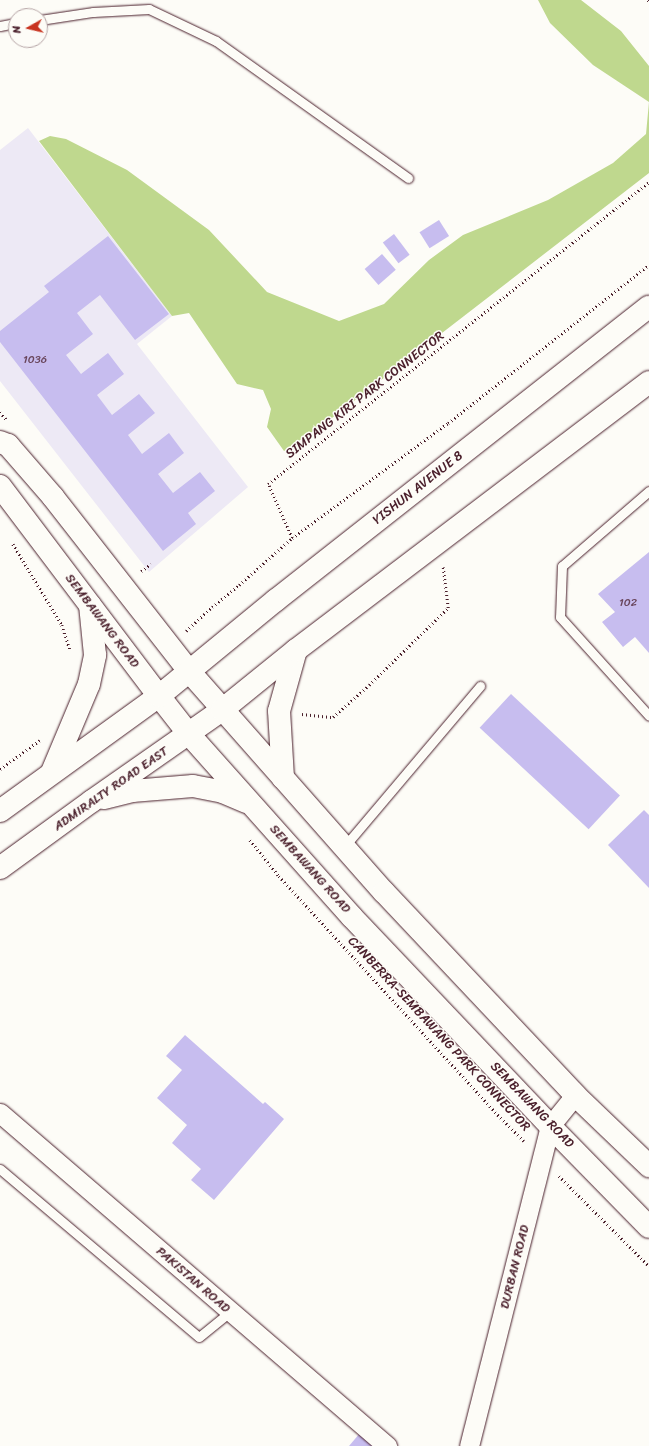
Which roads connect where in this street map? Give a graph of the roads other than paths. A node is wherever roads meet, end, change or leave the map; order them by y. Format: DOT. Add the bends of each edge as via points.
graph roads {
  1 [pos="48,19"];
  2 [pos="408,178"];
  3 [pos="649,307"];
  4 [pos="649,382"];
  5 [pos="0,442"];
  6 [pos="0,486"];
  7 [pos="649,491"];
  8 [pos="90,605"];
  9 [pos="296,650"];
  10 [pos="188,670"];
  11 [pos="480,686"];
  12 [pos="159,696"];
  13 [pos="222,710"];
  14 [pos="649,716"];
  15 [pos="188,733"];
  16 [pos="52,772"];
  17 [pos="283,778"];
  18 [pos="92,801"];
  19 [pos="251,804"];
  20 [pos="0,810"];
  21 [pos="344,848"];
  22 [pos="0,868"];
  23 [pos="575,1095"];
  24 [pos="0,1113"];
  25 [pos="550,1126"];
  26 [pos="649,1166"];
  27 [pos="0,1169"];
  28 [pos="649,1227"];
  29 [pos="230,1312"];
  30 [pos="387,1446"];
  31 [pos="469,1446"];
  1 -- 2 [label="lane" via="149,8 216,41"];
  3 -- 10 [label="main road, YISHUN AVENUE 8"];
  4 -- 9 [label="main road"];
  5 -- 10 [label="main road" via="8,445 53,497"];
  6 -- 8 [label="main road, SEMBAWANG ROAD"];
  7 -- 14 [label="lane" via="562,566 560,617"];
  8 -- 12 [label="main road, SEMBAWANG ROAD"];
  8 -- 16 [label="main road" via="95,655 89,684"];
  9 -- 13 [label="main road"];
  9 -- 17 [label="main road" via="279,711"];
  10 -- 12 [label="main road"];
  10 -- 13 [label="main road"];
  11 -- 21 [label="lane"];
  12 -- 15 [label="main road, SEMBAWANG ROAD"];
  12 -- 16 [label="main road"];
  13 -- 15 [label="main road, ADMIRALTY ROAD EAST"];
  13 -- 17 [label="main road"];
  15 -- 18 [label="main road, ADMIRALTY ROAD EAST"];
  15 -- 19 [label="main road, SEMBAWANG ROAD"];
  16 -- 20 [label="main road"];
  17 -- 21 [label="main road"];
  18 -- 19 [label="main road" via="132,791 193,786 223,792"];
  18 -- 22 [label="main road, ADMIRALTY ROAD EAST"];
  19 -- 25 [label="main road, SEMBAWANG ROAD" via="352,916"];
  21 -- 23 [label="main road"];
  23 -- 25 [label="street, DURBAN ROAD"];
  23 -- 26 [label="main road"];
  24 -- 29 [label="street, PAKISTAN ROAD"];
  25 -- 28 [label="main road, SEMBAWANG ROAD"];
  25 -- 31 [label="street, DURBAN ROAD"];
  27 -- 29 [label="lane" via="199,1337"];
  29 -- 30 [label="street, PAKISTAN ROAD"];
}
